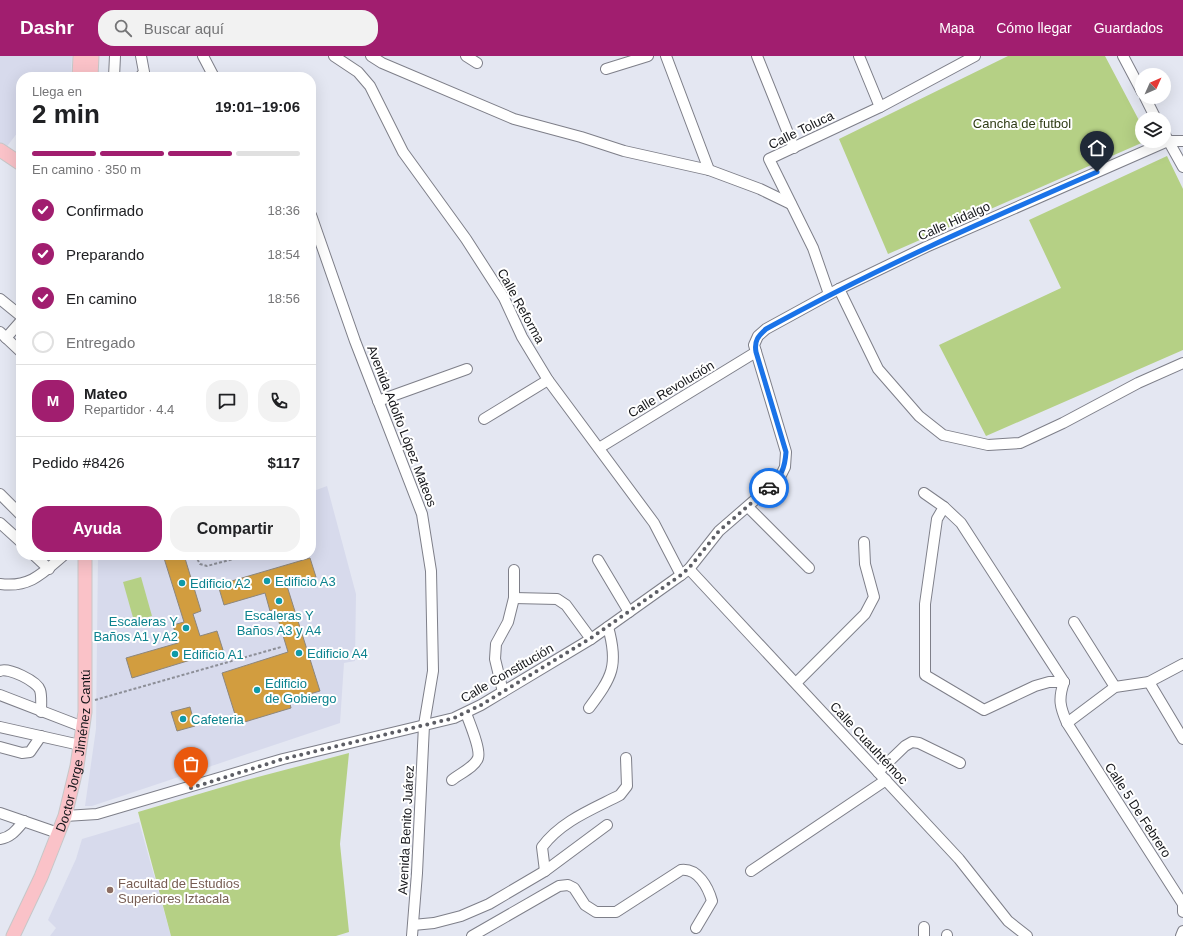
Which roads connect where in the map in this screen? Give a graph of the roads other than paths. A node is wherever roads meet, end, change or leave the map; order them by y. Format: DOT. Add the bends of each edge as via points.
graph roads {
  1 [pos="80,56"];
  2 [pos="92,56"];
  3 [pos="115,56"];
  4 [pos="141,56"];
  5 [pos="203,56"];
  6 [pos="334,56"];
  7 [pos="371,56"];
  8 [pos="466,56"];
  9 [pos="648,56"];
  10 [pos="666,56"];
  11 [pos="757,56"];
  12 [pos="859,56"];
  13 [pos="1123,56"];
  14 [pos="969,57"];
  15 [pos="477,63"];
  16 [pos="606,68"];
  17 [pos="79,72"];
  18 [pos="91,72"];
  19 [pos="114,72"];
  20 [pos="144,72"];
  21 [pos="211,72"];
  22 [pos="1135,79"];
  23 [pos="880,107"];
  24 [pos="1171,138"];
  25 [pos="1183,141"];
  26 [pos="1171,146"];
  27 [pos="794,148"];
  28 [pos="1142,148"];
  29 [pos="1,153"];
  30 [pos="16,161"];
  31 [pos="1183,167"];
  32 [pos="709,170"];
  33 [pos="791,204"];
  34 [pos="316,229"];
  35 [pos="839,289"];
  36 [pos="829,294"];
  37 [pos="0,299"];
  38 [pos="16,312"];
  39 [pos="16,325"];
  40 [pos="3,335"];
  41 [pos="16,347"];
  42 [pos="756,352"];
  43 [pos="1183,363"];
  44 [pos="467,369"];
  45 [pos="548,380"];
  46 [pos="378,401"];
  47 [pos="484,419"];
  48 [pos="599,448"];
  49 [pos="924,493"];
  50 [pos="0,494"];
  51 [pos="748,507"];
  52 [pos="944,507"];
  53 [pos="16,510"];
  54 [pos="0,523"];
  55 [pos="16,537"];
  56 [pos="864,542"];
  57 [pos="39,560"];
  58 [pos="58,560"];
  59 [pos="85,560"];
  60 [pos="598,560"];
  61 [pos="809,568"];
  62 [pos="49,569"];
  63 [pos="514,570"];
  64 [pos="685,572"];
  65 [pos="0,584"];
  66 [pos="514,598"];
  67 [pos="629,612"];
  68 [pos="1074,622"];
  69 [pos="608,627"];
  70 [pos="591,638"];
  71 [pos="1183,664"];
  72 [pos="0,671"];
  73 [pos="1064,682"];
  74 [pos="1149,682"];
  75 [pos="796,683"];
  76 [pos="1115,687"];
  77 [pos="503,692"];
  78 [pos="0,695"];
  79 [pos="589,708"];
  80 [pos="41,712"];
  81 [pos="466,713"];
  82 [pos="1067,723"];
  83 [pos="424,725"];
  84 [pos="0,727"];
  85 [pos="83,727"];
  86 [pos="41,736"];
  87 [pos="1183,739"];
  88 [pos="80,745"];
  89 [pos="0,748"];
  90 [pos="626,758"];
  91 [pos="960,763"];
  92 [pos="878,772"];
  93 [pos="452,780"];
  94 [pos="886,780"];
  95 [pos="0,812"];
  96 [pos="64,816"];
  97 [pos="24,821"];
  98 [pos="607,825"];
  99 [pos="58,833"];
  100 [pos="0,839"];
  101 [pos="545,871"];
  102 [pos="751,871"];
  103 [pos="1183,904"];
  104 [pos="1183,912"];
  105 [pos="413,926"];
  106 [pos="696,928"];
  107 [pos="1183,931"];
  108 [pos="13,936"];
  109 [pos="412,936"];
  110 [pos="472,936"];
  111 [pos="1027,936"];
  112 [pos="1181,936"];
  1 -- 17 [label="main road"];
  2 -- 18 [label="main road"];
  3 -- 19 [label="street"];
  4 -- 20 [label="street"];
  5 -- 21 [label="street"];
  6 -- 45 [label="street, Calle Reforma" via="358,72 370,86 403,152 466,239 504,298 522,337"];
  7 -- 32 [label="street" via="382,63 514,118 624,152"];
  8 -- 15 [label="street"];
  9 -- 16 [label="street"];
  10 -- 32 [label="street"];
  11 -- 27 [label="street"];
  12 -- 23 [label="street"];
  13 -- 22 [label="street"];
  14 -- 23 [label="street, Calle Toluca"];
  23 -- 27 [label="street, Calle Toluca"];
  24 -- 25 [label="street, Calle Hidalgo"];
  26 -- 31 [label="street"];
  27 -- 33 [label="street, Calle Toluca" via="769,159"];
  28 -- 35 [label="street, Calle Hidalgo"];
  29 -- 30 [label="main road"];
  32 -- 33 [label="street"];
  33 -- 36 [label="street, Calle Toluca" via="813,248"];
  34 -- 46 [label="street, Avenida Adolfo López Mateos"];
  35 -- 36 [label="street, Calle Hidalgo"];
  35 -- 43 [label="street" via="878,369 918,416 943,435 988,445 1020,444 1138,383"];
  36 -- 42 [label="street, Calle Hidalgo" via="766,329 758,336 754,345"];
  37 -- 38 [label="street"];
  39 -- 40 [label="street"];
  40 -- 41 [label="street"];
  42 -- 48 [label="street, Calle Revolución"];
  42 -- 51 [label="street, Calle Constitución" via="786,452 785,467 779,480"];
  44 -- 46 [label="street"];
  45 -- 47 [label="street"];
  45 -- 48 [label="street, Calle Reforma"];
  46 -- 83 [label="street, Avenida Adolfo López Mateos" via="422,514 430,571 434,671"];
  48 -- 64 [label="street, Calle Reforma" via="654,523"];
  49 -- 52 [label="street"];
  50 -- 53 [label="street"];
  51 -- 61 [label="street"];
  51 -- 64 [label="street, Calle Constitución" via="719,531"];
  52 -- 73 [label="street" via="961,523"];
  52 -- 73 [label="street" via="937,519 925,604 924,675 984,710 1035,686 1049,682"];
  54 -- 55 [label="street"];
  56 -- 75 [label="street" via="864,564 874,597 865,614"];
  57 -- 62 [label="street"];
  58 -- 62 [label="street"];
  59 -- 85 [label="main road, Doctor Jorge Jiménez Cantú"];
  60 -- 67 [label="street"];
  62 -- 65 [label="street" via="35,580"];
  63 -- 66 [label="street"];
  64 -- 67 [label="street, Calle Constitución"];
  64 -- 75 [label="street, Calle Cuauhtémoc"];
  66 -- 70 [label="street" via="557,599 566,605"];
  66 -- 77 [label="street" via="508,622 496,644 495,659"];
  67 -- 69 [label="street, Calle Constitución"];
  68 -- 76 [label="street"];
  69 -- 70 [label="street, Calle Constitución"];
  69 -- 79 [label="street" via="614,664 608,683"];
  70 -- 77 [label="street, Calle Constitución"];
  71 -- 74 [label="street"];
  72 -- 80 [label="street" via="8,670 33,681 40,689"];
  73 -- 82 [label="street, Calle 5 De Febrero" via="1060,695 1061,710"];
  74 -- 76 [label="street"];
  74 -- 87 [label="street"];
  75 -- 92 [label="street, Calle Cuauhtémoc"];
  76 -- 82 [label="street"];
  77 -- 81 [label="street, Calle Constitución"];
  78 -- 80 [label="street"];
  80 -- 85 [label="street"];
  81 -- 83 [label="street, Calle Constitución"];
  81 -- 93 [label="street" via="478,750 478,758"];
  82 -- 103 [label="street, Calle 5 De Febrero"];
  83 -- 96 [label="street, Calle Constitución" via="283,759 97,814"];
  83 -- 105 [label="street, Avenida Benito Juárez"];
  84 -- 86 [label="street"];
  85 -- 88 [label="main road, Doctor Jorge Jiménez Cantú"];
  86 -- 88 [label="street"];
  86 -- 89 [label="street" via="30,752 22,753"];
  88 -- 96 [label="main road, Doctor Jorge Jiménez Cantú"];
  90 -- 101 [label="street" via="627,786 620,795 560,827 550,836 542,847"];
  91 -- 92 [label="street" via="912,742"];
  92 -- 94 [label="street, Calle Cuauhtémoc"];
  94 -- 102 [label="street"];
  94 -- 111 [label="street, Calle Cuauhtémoc" via="959,859 1008,921"];
  95 -- 97 [label="street"];
  96 -- 99 [label="main road, Doctor Jorge Jiménez Cantú"];
  97 -- 99 [label="street"];
  97 -- 100 [label="street" via="13,834"];
  98 -- 101 [label="street"];
  99 -- 108 [label="main road, Doctor Jorge Jiménez Cantú" via="37,888"];
  101 -- 105 [label="street" via="488,904 461,916"];
  103 -- 104 [label="street, Calle 5 De Febrero"];
  105 -- 109 [label="street, Avenida Benito Juárez"];
  106 -- 110 [label="street" via="712,901 710,892 698,875 688,869 682,870 616,912 596,912 586,905 574,888 568,885 559,886"];
  107 -- 112 [label="street"];
}
